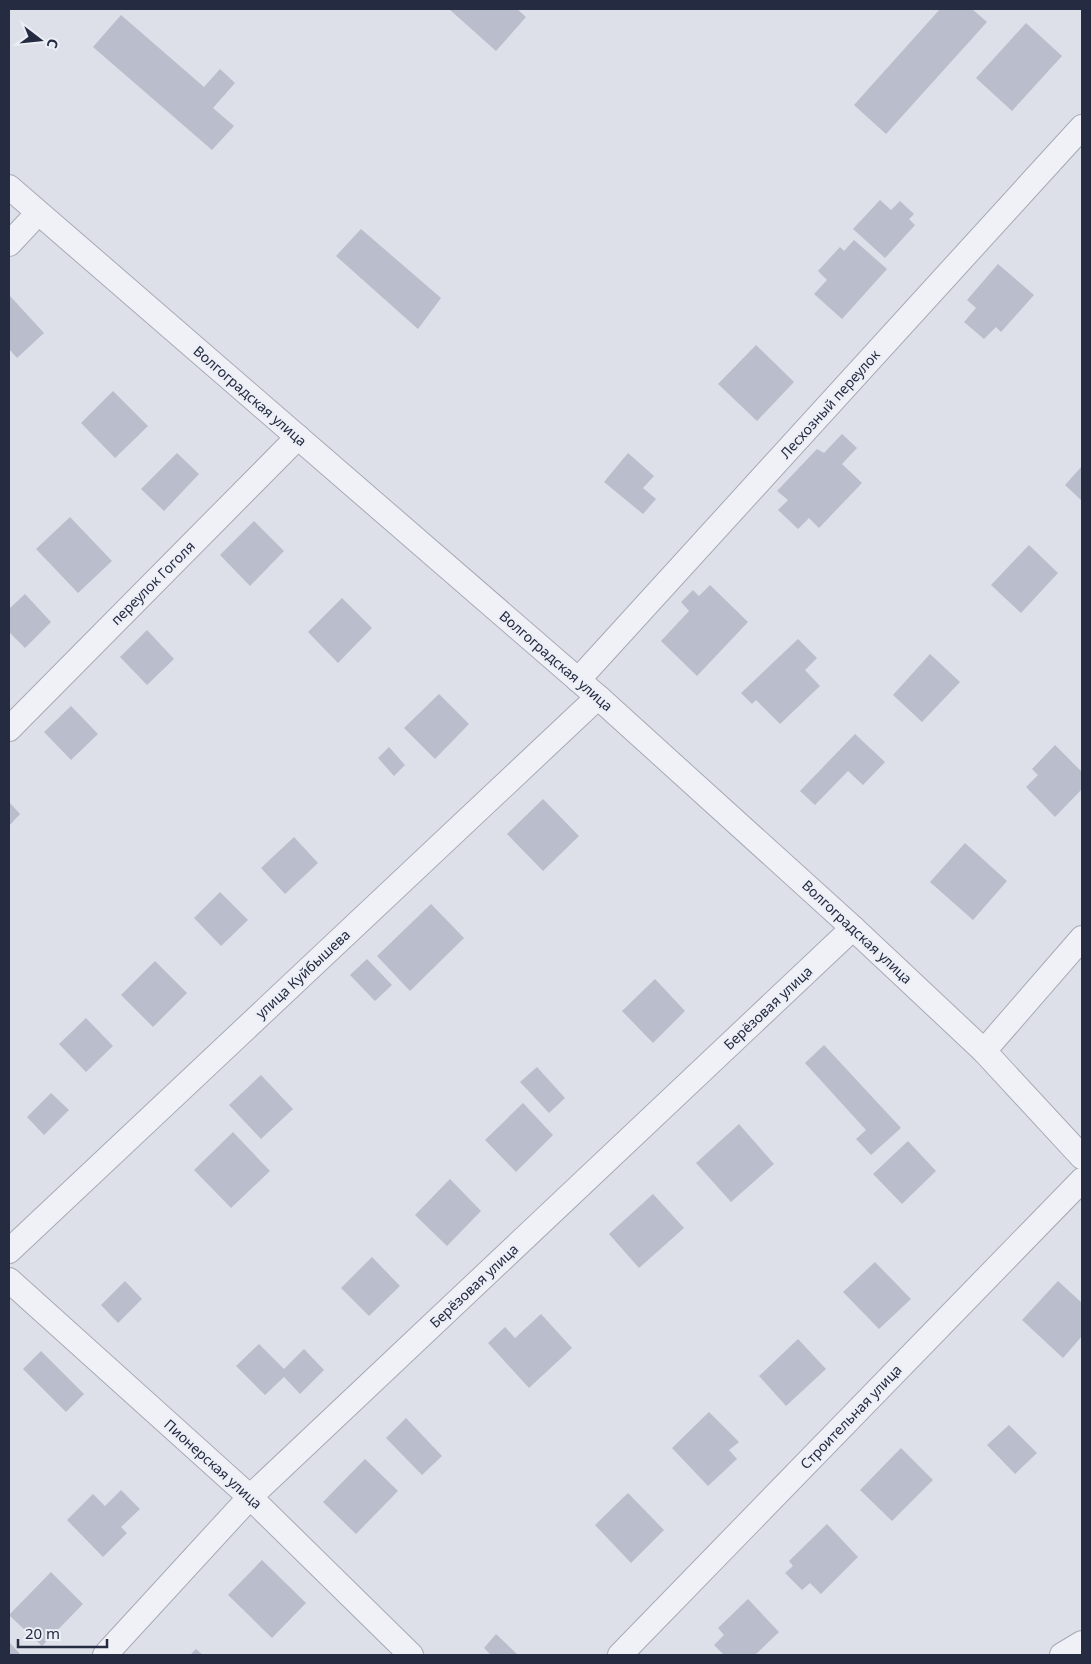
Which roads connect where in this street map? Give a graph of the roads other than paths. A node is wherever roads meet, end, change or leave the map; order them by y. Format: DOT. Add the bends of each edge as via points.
graph roads {
  1 [pos="1082,127"];
  2 [pos="9,187"];
  3 [pos="38,213"];
  4 [pos="9,244"];
  5 [pos="298,437"];
  6 [pos="578,680"];
  7 [pos="598,697"];
  8 [pos="9,729"];
  9 [pos="853,928"];
  10 [pos="1082,938"];
  11 [pos="984,1051"];
  12 [pos="1082,1157"];
  13 [pos="1082,1180"];
  14 [pos="9,1251"];
  15 [pos="9,1280"];
  16 [pos="250,1497"];
  17 [pos="1082,1643"];
  18 [pos="105,1655"];
  19 [pos="411,1655"];
  20 [pos="620,1655"];
  21 [pos="1062,1655"];
  1 -- 6 [label="street, Лесхозный переулок"];
  2 -- 3 [label="street, Волгоградская улица"];
  3 -- 4 [label="street"];
  3 -- 5 [label="street, Волгоградская улица"];
  5 -- 6 [label="street, Волгоградская улица"];
  5 -- 8 [label="street, переулок Гоголя"];
  6 -- 7 [label="street, Волгоградская улица"];
  7 -- 9 [label="street, Волгоградская улица"];
  7 -- 14 [label="street, улица Куйбышева"];
  9 -- 11 [label="street, Волгоградская улица"];
  9 -- 16 [label="street, Берёзовая улица"];
  10 -- 11 [label="street"];
  11 -- 12 [label="street, Волгоградская улица"];
  13 -- 20 [label="street, Строительная улица"];
  15 -- 16 [label="street, Пионерская улица"];
  16 -- 18 [label="street, Берёзовая улица"];
  16 -- 19 [label="street, Пионерская улица"];
  17 -- 21 [label="street"];
}
